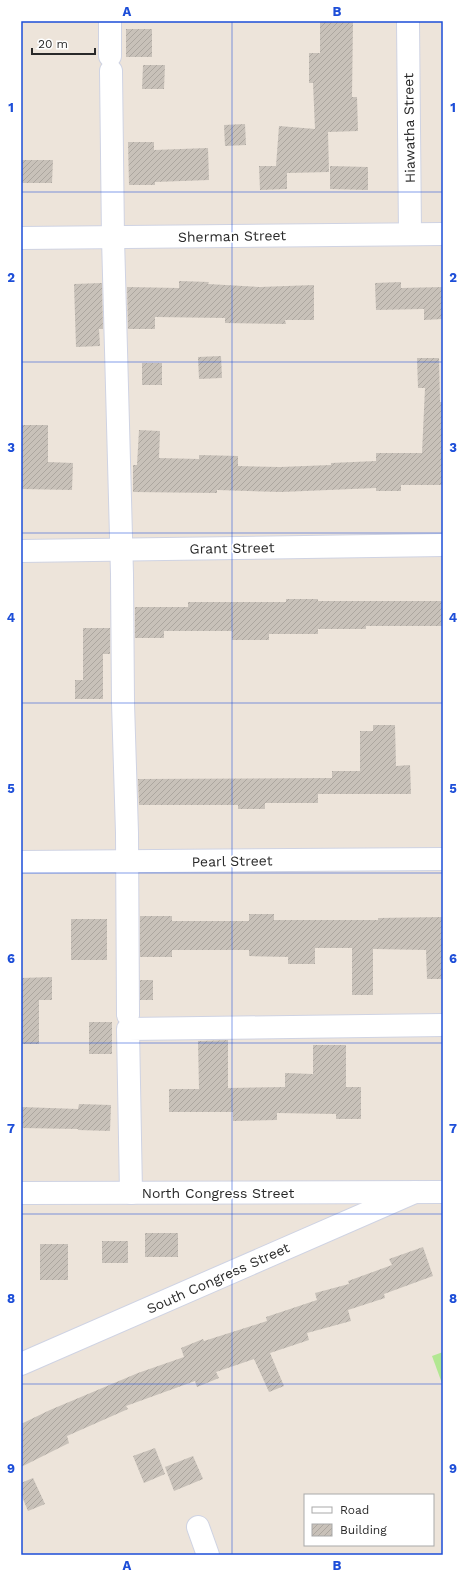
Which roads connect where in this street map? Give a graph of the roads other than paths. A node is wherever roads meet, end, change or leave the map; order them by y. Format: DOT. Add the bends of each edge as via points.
graph roads {
  1 [pos="110,21"];
  2 [pos="408,21"];
  3 [pos="410,234"];
  4 [pos="443,234"];
  5 [pos="21,238"];
  6 [pos="113,238"];
  7 [pos="443,545"];
  8 [pos="122,550"];
  9 [pos="21,551"];
  10 [pos="443,859"];
  11 [pos="21,862"];
  12 [pos="126,862"];
  13 [pos="128,1015"];
  14 [pos="443,1025"];
  15 [pos="415,1192"];
  16 [pos="443,1192"];
  17 [pos="21,1193"];
  18 [pos="131,1193"];
  19 [pos="21,1364"];
  20 [pos="198,1527"];
  21 [pos="208,1555"];
  1 -- 6 [label="street"];
  2 -- 3 [label="street, Hiawatha Street"];
  3 -- 4 [label="street, Sherman Street"];
  3 -- 6 [label="street, Sherman Street"];
  5 -- 6 [label="street, Sherman Street"];
  6 -- 8 [label="street"];
  7 -- 8 [label="street, Grant Street"];
  8 -- 9 [label="street, Grant Street"];
  8 -- 12 [label="street"];
  10 -- 12 [label="street, Pearl Street"];
  11 -- 12 [label="street, Pearl Street"];
  12 -- 13 [label="street"];
  14 -- 18 [label="street" via="128,1029"];
  15 -- 16 [label="street, North Congress Street"];
  15 -- 18 [label="street, North Congress Street"];
  15 -- 19 [label="street, South Congress Street"];
  17 -- 18 [label="street, North Congress Street"];
  20 -- 21 [label="street"];
}
